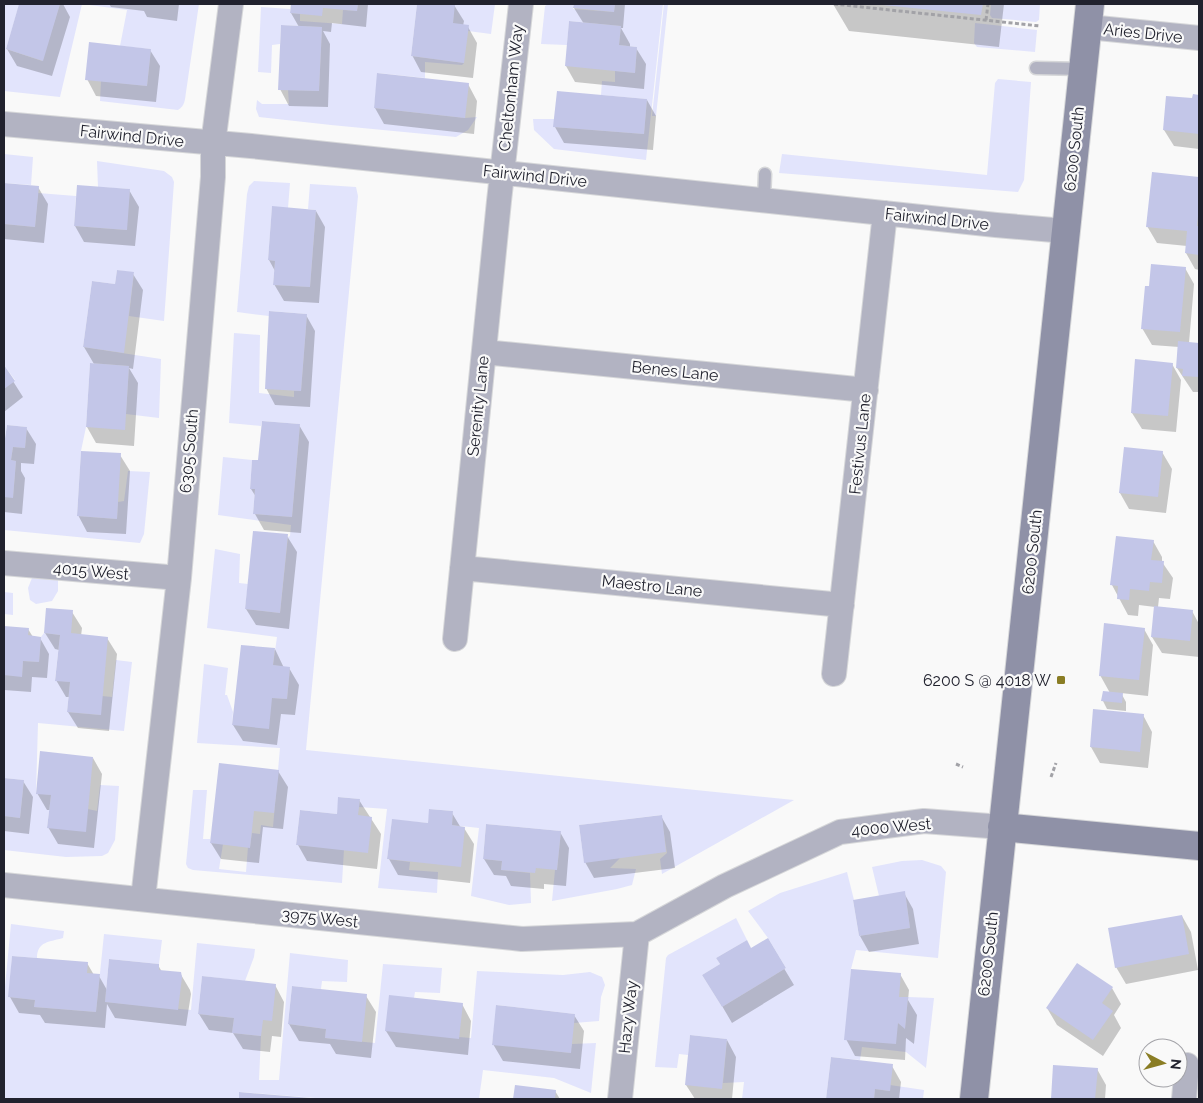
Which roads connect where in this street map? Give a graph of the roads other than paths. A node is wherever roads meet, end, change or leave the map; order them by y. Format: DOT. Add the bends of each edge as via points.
graph roads {
  1 [pos="231,4"];
  2 [pos="521,4"];
  3 [pos="1089,16"];
  4 [pos="1199,38"];
  5 [pos="1036,68"];
  6 [pos="1083,69"];
  7 [pos="4,124"];
  8 [pos="214,144"];
  9 [pos="502,172"];
  10 [pos="766,174"];
  11 [pos="764,200"];
  12 [pos="885,213"];
  13 [pos="1065,231"];
  14 [pos="484,352"];
  15 [pos="866,390"];
  16 [pos="4,563"];
  17 [pos="462,568"];
  18 [pos="178,578"];
  19 [pos="842,605"];
  20 [pos="455,639"];
  21 [pos="834,674"];
  22 [pos="1002,827"];
  23 [pos="1199,846"];
  24 [pos="4,885"];
  25 [pos="143,898"];
  26 [pos="637,934"];
  27 [pos="620,1099"];
  28 [pos="974,1099"];
  1 -- 8 [label="street, 6305 South"];
  2 -- 9 [label="street, Cheltonham Way"];
  3 -- 4 [label="street, Aries Drive"];
  3 -- 6 [label="main road, 6200 South"];
  5 -- 6 [label="lane"];
  6 -- 13 [label="main road, 6200 South"];
  7 -- 8 [label="street, Fairwind Drive"];
  8 -- 9 [label="street, Fairwind Drive"];
  8 -- 18 [label="street, 6305 South"];
  9 -- 11 [label="street, Fairwind Drive"];
  9 -- 14 [label="street, Serenity Lane"];
  10 -- 11 [label="lane"];
  11 -- 12 [label="street, Fairwind Drive"];
  12 -- 13 [label="street, Fairwind Drive"];
  12 -- 15 [label="street, Festivus Lane"];
  13 -- 22 [label="main road, 6200 South"];
  14 -- 15 [label="street, Benes Lane"];
  14 -- 17 [label="street, Serenity Lane"];
  15 -- 19 [label="street, Festivus Lane"];
  16 -- 18 [label="street, 4015 West"];
  17 -- 19 [label="street, Maestro Lane"];
  17 -- 20 [label="street, Serenity Lane"];
  18 -- 25 [label="street, 6305 South"];
  19 -- 21 [label="street, Festivus Lane"];
  22 -- 23 [label="main road, 4000 West"];
  22 -- 26 [label="street, 4000 West" via="924,822 840,832 725,886"];
  22 -- 28 [label="main road, 6200 South"];
  24 -- 25 [label="street, 3975 West"];
  25 -- 26 [label="street, 3975 West" via="522,939"];
  26 -- 27 [label="street, Hazy Way"];
}
